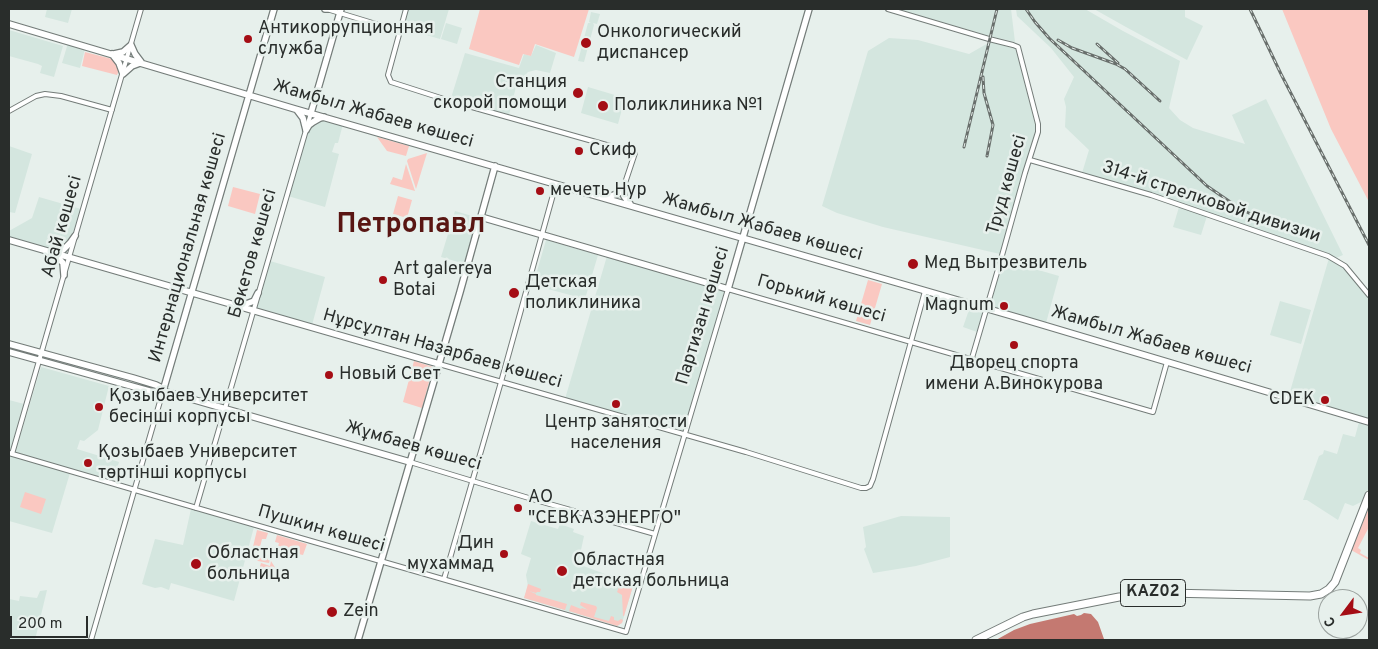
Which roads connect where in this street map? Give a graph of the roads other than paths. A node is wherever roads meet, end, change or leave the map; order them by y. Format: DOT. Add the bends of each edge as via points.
graph roads {
  1 [pos="141,9"];
  2 [pos="274,9"];
  3 [pos="324,9"];
  4 [pos="331,9"];
  5 [pos="406,9"];
  6 [pos="809,9"];
  7 [pos="888,9"];
  8 [pos="340,11"];
  9 [pos="9,24"];
  10 [pos="399,31"];
  11 [pos="131,44"];
  12 [pos="110,54"];
  13 [pos="127,59"];
  14 [pos="144,63"];
  15 [pos="122,74"];
  16 [pos="249,95"];
  17 [pos="314,99"];
  18 [pos="295,109"];
  19 [pos="112,110"];
  20 [pos="9,111"];
  21 [pos="311,113"];
  22 [pos="326,118"];
  23 [pos="306,130"];
  24 [pos="1030,160"];
  25 [pos="496,166"];
  26 [pos="556,184"];
  27 [pos="624,186"];
  28 [pos="605,198"];
  29 [pos="620,202"];
  30 [pos="634,207"];
  31 [pos="481,217"];
  32 [pos="542,235"];
  33 [pos="75,236"];
  34 [pos="744,238"];
  35 [pos="9,240"];
  36 [pos="757,242"];
  37 [pos="48,251"];
  38 [pos="739,252"];
  39 [pos="69,257"];
  40 [pos="64,275"];
  41 [pos="728,289"];
  42 [pos="925,291"];
  43 [pos="191,293"];
  44 [pos="258,293"];
  45 [pos="1369,295"];
  46 [pos="238,306"];
  47 [pos="987,309"];
  48 [pos="253,311"];
  49 [pos="911,341"];
  50 [pos="9,344"];
  51 [pos="9,352"];
  52 [pos="41,353"];
  53 [pos="972,358"];
  54 [pos="39,360"];
  55 [pos="1167,362"];
  56 [pos="439,364"];
  57 [pos="501,382"];
  58 [pos="163,391"];
  59 [pos="224,408"];
  60 [pos="1369,422"];
  61 [pos="685,435"];
  62 [pos="10,453"];
  63 [pos="410,462"];
  64 [pos="472,480"];
  65 [pos="135,490"];
  66 [pos="1369,495"];
  67 [pos="196,508"];
  68 [pos="655,534"];
  69 [pos="382,562"];
  70 [pos="444,579"];
  71 [pos="629,621"];
  72 [pos="613,628"];
  73 [pos="626,632"];
  74 [pos="91,640"];
  75 [pos="358,640"];
  76 [pos="976,640"];
  1 -- 11 [label="street, Абай көшесі"];
  2 -- 16 [label="main road, Интернациональная көшесі"];
  3 -- 4 [label="main road"];
  3 -- 8 [label="street"];
  5 -- 10 [label="street"];
  6 -- 34 [label="main road, Партизан көшесі"];
  7 -- 24 [label="street, Труд көшесі" via="1018,47 1038,128"];
  8 -- 10 [label="street"];
  8 -- 17 [label="main road, Бөкетов көшесі"];
  9 -- 12 [label="main road"];
  10 -- 27 [label="street" via="388,75 390,81 634,153"];
  11 -- 12 [label="main road" via="123,52"];
  11 -- 13 [label="street, Абай көшесі"];
  11 -- 14 [label="main road"];
  12 -- 13 [label="main road, Жамбыл Жабаев көшесі"];
  12 -- 15 [label="main road" via="119,63"];
  13 -- 14 [label="main road, Жамбыл Жабаев көшесі"];
  13 -- 15 [label="street, Абай көшесі"];
  14 -- 15 [label="main road" via="132,66"];
  14 -- 16 [label="main road, Жамбыл Жабаев көшесі"];
  15 -- 19 [label="street, Абай көшесі"];
  16 -- 18 [label="main road, Жамбыл Жабаев көшесі"];
  16 -- 43 [label="main road, Интернациональная көшесі"];
  17 -- 18 [label="main road" via="308,107"];
  17 -- 21 [label="main road, Бөкетов көшесі"];
  17 -- 22 [label="main road" via="316,111"];
  18 -- 21 [label="main road, Жамбыл Жабаев көшесі"];
  18 -- 23 [label="main road" via="303,118"];
  19 -- 20 [label="street" via="45,94"];
  19 -- 33 [label="street, Абай көшесі"];
  21 -- 22 [label="main road, Жамбыл Жабаев көшесі"];
  21 -- 23 [label="street, Бөкетов көшесі"];
  22 -- 23 [label="main road" via="315,120"];
  22 -- 25 [label="main road, Жамбыл Жабаев көшесі"];
  23 -- 44 [label="street, Бөкетов көшесі"];
  24 -- 45 [label="street, 314-й стрелковой дивизии" via="1151,195 1328,256 1345,266"];
  24 -- 47 [label="street, Труд көшесі"];
  25 -- 26 [label="main road, Жамбыл Жабаев көшесі"];
  25 -- 31 [label="main road"];
  26 -- 28 [label="main road, Жамбыл Жабаев көшесі"];
  26 -- 32 [label="street"];
  27 -- 28 [label="main road" via="619,193"];
  27 -- 29 [label="street"];
  27 -- 30 [label="main road" via="624,196"];
  28 -- 29 [label="main road, Жамбыл Жабаев көшесі"];
  29 -- 30 [label="main road, Жамбыл Жабаев көшесі"];
  30 -- 34 [label="main road, Жамбыл Жабаев көшесі"];
  31 -- 32 [label="main road, Горький көшесі"];
  31 -- 56 [label="main road"];
  32 -- 41 [label="main road, Горький көшесі"];
  32 -- 57 [label="street"];
  33 -- 37 [label="main road" via="63,250"];
  33 -- 39 [label="street, Абай көшесі"];
  34 -- 36 [label="main road, Жамбыл Жабаев көшесі"];
  34 -- 38 [label="main road, Партизан көшесі"];
  35 -- 37 [label="main road, Нұрсұлтан Назарбаев көшесі"];
  36 -- 38 [label="main road" via="750,243"];
  36 -- 42 [label="main road, Жамбыл Жабаев көшесі"];
  37 -- 39 [label="main road, Нұрсұлтан Назарбаев көшесі"];
  37 -- 40 [label="main road" via="62,262"];
  38 -- 41 [label="main road, Партизан көшесі"];
  39 -- 40 [label="street, Абай көшесі"];
  39 -- 43 [label="main road, Нұрсұлтан Назарбаев көшесі"];
  40 -- 52 [label="street, Абай көшесі"];
  41 -- 49 [label="street, Горький көшесі"];
  41 -- 61 [label="street, Партизан көшесі"];
  42 -- 47 [label="main road, Жамбыл Жабаев көшесі"];
  42 -- 49 [label="street"];
  43 -- 46 [label="main road, Нұрсұлтан Назарбаев көшесі"];
  43 -- 58 [label="main road, Интернациональная көшесі"];
  44 -- 46 [label="main road" via="253,302"];
  44 -- 48 [label="street, Бөкетов көшесі"];
  46 -- 48 [label="main road, Нұрсұлтан Назарбаев көшесі"];
  47 -- 53 [label="street, Труд көшесі"];
  47 -- 55 [label="main road, Жамбыл Жабаев көшесі"];
  48 -- 56 [label="main road, Нұрсұлтан Назарбаев көшесі"];
  48 -- 59 [label="street, Бөкетов көшесі"];
  49 -- 53 [label="street, Горький көшесі"];
  49 -- 61 [label="street, Нұрсұлтан Назарбаев көшесі" via="873,479 868,487 861,488"];
  50 -- 52 [label="main road, Жұмбаев көшесі"];
  51 -- 54 [label="main road, Жұмбаев көшесі"];
  52 -- 54 [label="street, Абай көшесі"];
  52 -- 58 [label="main road, Жұмбаев көшесі" via="152,384"];
  53 -- 55 [label="street, Горький көшесі" via="1152,412"];
  54 -- 58 [label="main road, Жұмбаев көшесі" via="154,392"];
  54 -- 62 [label="street, Абай көшесі"];
  55 -- 60 [label="main road, Жамбыл Жабаев көшесі"];
  56 -- 57 [label="street, Нұрсұлтан Назарбаев көшесі"];
  56 -- 63 [label="main road"];
  57 -- 61 [label="street, Нұрсұлтан Назарбаев көшесі"];
  57 -- 64 [label="street"];
  58 -- 59 [label="main road, Жұмбаев көшесі"];
  58 -- 65 [label="street, Интернациональная көшесі"];
  59 -- 63 [label="main road, Жұмбаев көшесі"];
  59 -- 67 [label="street, Бөкетов көшесі"];
  61 -- 68 [label="street, Партизан көшесі"];
  62 -- 65 [label="street, Пушкин көшесі"];
  63 -- 64 [label="street, Жұмбаев көшесі"];
  63 -- 69 [label="main road"];
  64 -- 68 [label="street, Жұмбаев көшесі"];
  64 -- 70 [label="street"];
  65 -- 67 [label="street, Пушкин көшесі"];
  65 -- 74 [label="street, Интернациональная көшесі"];
  66 -- 76 [label="highway, KAZ02" via="1334,584 1323,593 1310,596 1176,593 1119,597 1028,615"];
  67 -- 69 [label="street, Пушкин көшесі"];
  68 -- 71 [label="street, Партизан көшесі"];
  69 -- 70 [label="street, Пушкин көшесі"];
  69 -- 75 [label="main road"];
  70 -- 72 [label="street, Пушкин көшесі"];
  71 -- 72 [label="street" via="622,627"];
  71 -- 73 [label="street, Партизан көшесі"];
  72 -- 73 [label="street, Пушкин көшесі"];
}
